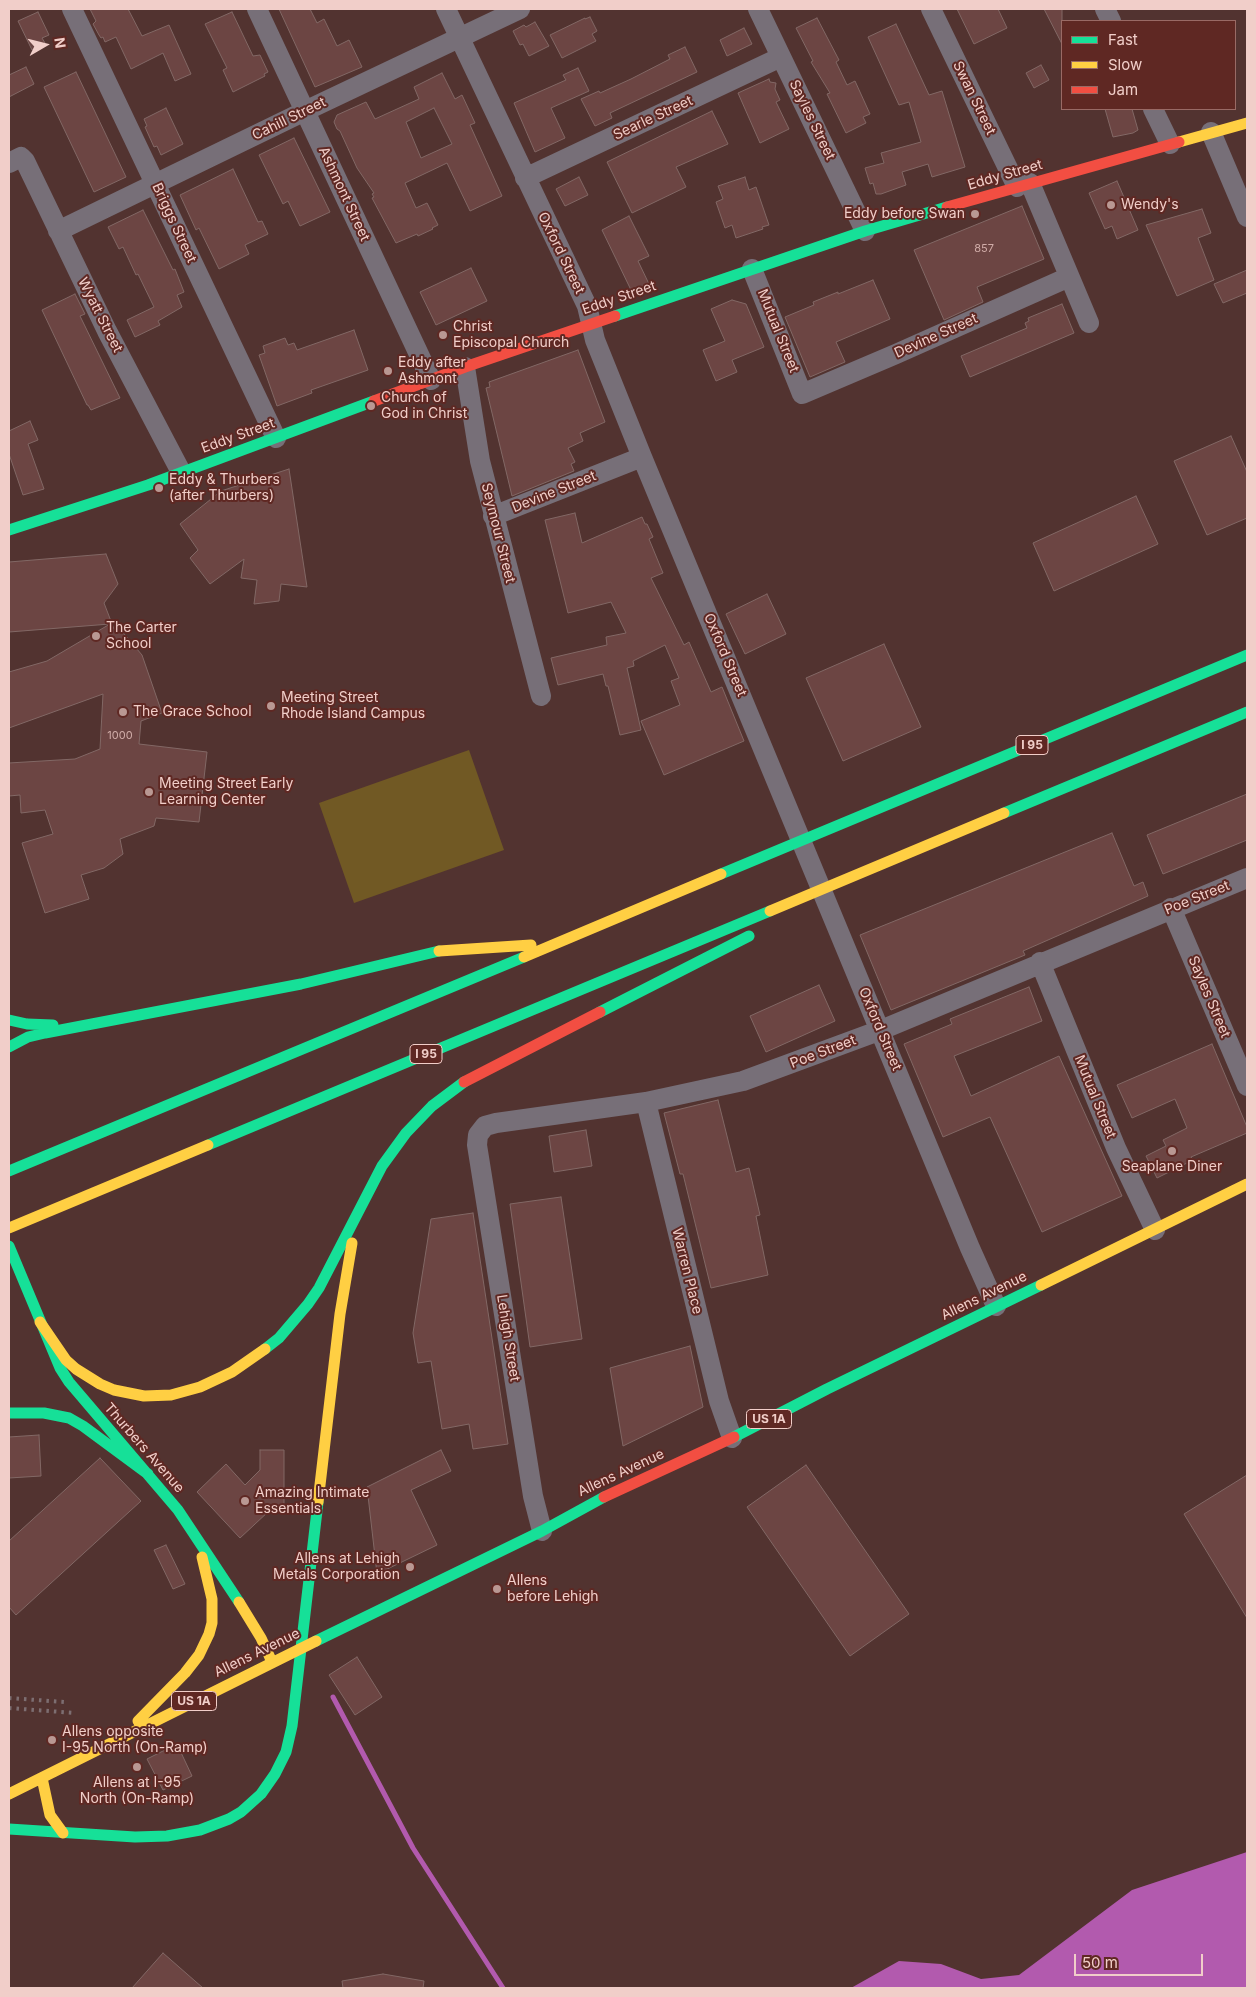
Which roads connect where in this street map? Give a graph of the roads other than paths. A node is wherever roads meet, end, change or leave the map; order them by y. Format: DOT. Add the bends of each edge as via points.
graph roads {
  1 [pos="72,9"];
  2 [pos="257,9"];
  3 [pos="446,9"];
  4 [pos="520,9"];
  5 [pos="758,9"];
  6 [pos="931,9"];
  7 [pos="460,38"];
  8 [pos="781,56"];
  9 [pos="1153,110"];
  10 [pos="305,111"];
  11 [pos="1247,123"];
  12 [pos="1211,132"];
  13 [pos="1170,144"];
  14 [pos="15,160"];
  15 [pos="524,178"];
  16 [pos="155,183"];
  17 [pos="1024,185"];
  18 [pos="1247,218"];
  19 [pos="58,231"];
  20 [pos="865,232"];
  21 [pos="752,269"];
  22 [pos="1069,277"];
  23 [pos="592,323"];
  24 [pos="1089,323"];
  25 [pos="465,367"];
  26 [pos="431,380"];
  27 [pos="802,394"];
  28 [pos="276,438"];
  29 [pos="642,457"];
  30 [pos="181,472"];
  31 [pos="493,516"];
  32 [pos="10,527"];
  33 [pos="1247,655"];
  34 [pos="541,696"];
  35 [pos="1247,712"];
  36 [pos="1247,878"];
  37 [pos="803,902"];
  38 [pos="1171,908"];
  39 [pos="789,915"];
  40 [pos="756,933"];
  41 [pos="550,944"];
  42 [pos="1040,962"];
  43 [pos="9,1020"];
  44 [pos="92,1022"];
  45 [pos="881,1030"];
  46 [pos="9,1047"];
  47 [pos="1247,1086"];
  48 [pos="646,1102"];
  49 [pos="477,1145"];
  50 [pos="9,1171"];
  51 [pos="371,1184"];
  52 [pos="1247,1184"];
  53 [pos="9,1228"];
  54 [pos="1155,1230"];
  55 [pos="9,1246"];
  56 [pos="996,1306"];
  57 [pos="40,1322"];
  58 [pos="9,1413"];
  59 [pos="732,1438"];
  60 [pos="148,1474"];
  61 [pos="192,1530"];
  62 [pos="542,1531"];
  63 [pos="272,1662"];
  64 [pos="116,1741"];
  65 [pos="42,1778"];
  66 [pos="9,1794"];
  67 [pos="9,1829"];
  68 [pos="63,1833"];
  1 -- 16 [label="street, Briggs Street"];
  2 -- 10 [label="street, Ashmont Street"];
  3 -- 7 [label="street, Oxford Street"];
  4 -- 7 [label="street, Cahill Street"];
  5 -- 8 [label="street, Sayles Street"];
  6 -- 17 [label="street, Swan Street"];
  7 -- 10 [label="street, Cahill Street"];
  7 -- 15 [label="street, Oxford Street"];
  8 -- 15 [label="street, Searle Street"];
  8 -- 20 [label="street, Sayles Street"];
  9 -- 13 [label="street"];
  10 -- 16 [label="street, Cahill Street"];
  10 -- 26 [label="street, Ashmont Street"];
  11 -- 12 [label="main road, Eddy Street"];
  12 -- 13 [label="main road, Eddy Street"];
  12 -- 18 [label="street"];
  13 -- 17 [label="main road, Eddy Street"];
  14 -- 19 [label="street, Wyatt Street" via="25,161"];
  15 -- 23 [label="street, Oxford Street" via="588,306"];
  16 -- 19 [label="street, Cahill Street"];
  16 -- 28 [label="street, Briggs Street"];
  17 -- 20 [label="main road, Eddy Street"];
  17 -- 22 [label="street, Swan Street"];
  19 -- 30 [label="street, Wyatt Street"];
  20 -- 21 [label="main road, Eddy Street"];
  21 -- 23 [label="main road, Eddy Street"];
  21 -- 27 [label="street, Mutual Street"];
  22 -- 24 [label="street, Swan Street"];
  22 -- 27 [label="street, Devine Street"];
  23 -- 25 [label="main road, Eddy Street"];
  23 -- 29 [label="street, Oxford Street" via="595,340"];
  25 -- 26 [label="main road, Eddy Street"];
  25 -- 31 [label="street, Seymour Street"];
  26 -- 28 [label="main road, Eddy Street"];
  28 -- 30 [label="main road, Eddy Street"];
  29 -- 31 [label="street, Devine Street"];
  29 -- 45 [label="street, Oxford Street"];
  30 -- 32 [label="main road, Eddy Street" via="94,503"];
  31 -- 34 [label="street, Seymour Street"];
  33 -- 41 [label="main road, I 95"];
  35 -- 37 [label="main road" via="890,861"];
  36 -- 38 [label="street, Poe Street"];
  37 -- 39 [label="main road"];
  37 -- 53 [label="main road, I 95"];
  38 -- 42 [label="street, Poe Street"];
  38 -- 47 [label="street, Sayles Street"];
  40 -- 51 [label="main road" via="460,1084 418,1119 393,1149"];
  41 -- 44 [label="main road" via="443,950 301,984"];
  41 -- 50 [label="main road, I 95"];
  42 -- 45 [label="street, Poe Street"];
  42 -- 54 [label="street, Mutual Street" via="1116,1148"];
  43 -- 44 [label="main road" via="43,1025"];
  44 -- 46 [label="main road" via="28,1037"];
  45 -- 48 [label="street, Poe Street" via="743,1081"];
  45 -- 56 [label="street, Oxford Street"];
  48 -- 49 [label="street, Poe Street" via="490,1124 481,1130"];
  48 -- 59 [label="street, Warren Place" via="719,1400"];
  49 -- 62 [label="street, Lehigh Street" via="533,1496"];
  51 -- 57 [label="main road" via="319,1288 294,1322 262,1351 217,1380 171,1395 144,1396 114,1390 66,1360"];
  51 -- 68 [label="main road" via="345,1277 290,1739 281,1764 261,1794 241,1812 215,1825 192,1832 152,1837"];
  52 -- 54 [label="main road, Allens Avenue / US 1A"];
  54 -- 56 [label="main road, Allens Avenue / US 1A"];
  55 -- 57 [label="main road, Thurbers Avenue"];
  56 -- 59 [label="main road, Allens Avenue / US 1A"];
  57 -- 60 [label="main road, Thurbers Avenue" via="69,1382"];
  58 -- 60 [label="main road" via="44,1413 69,1418"];
  59 -- 62 [label="main road, Allens Avenue / US 1A" via="588,1504"];
  60 -- 61 [label="main road, Thurbers Avenue"];
  61 -- 63 [label="main road, Thurbers Avenue" via="261,1638"];
  61 -- 64 [label="main road" via="210,1588 209,1634 185,1673"];
  62 -- 63 [label="main road, Allens Avenue / US 1A"];
  63 -- 64 [label="main road, Allens Avenue / US 1A"];
  64 -- 65 [label="main road, Allens Avenue / US 1A"];
  65 -- 66 [label="main road, Allens Avenue / US 1A"];
  65 -- 68 [label="main road" via="50,1815"];
  67 -- 68 [label="main road"];
}
